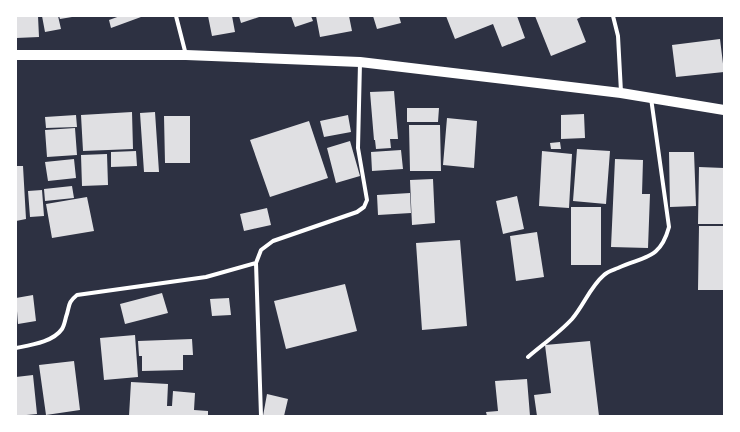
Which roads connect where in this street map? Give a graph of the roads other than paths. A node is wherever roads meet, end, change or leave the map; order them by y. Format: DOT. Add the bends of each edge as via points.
graph roads {
  1 [pos="176,16"];
  2 [pos="613,16"];
  3 [pos="16,55"];
  4 [pos="186,55"];
  5 [pos="360,62"];
  6 [pos="621,93"];
  7 [pos="651,98"];
  8 [pos="724,110"];
  9 [pos="256,263"];
  10 [pos="16,348"];
  11 [pos="528,357"];
  12 [pos="261,416"];
  1 -- 4 [label="street"];
  2 -- 6 [label="street" via="618,36"];
  3 -- 4 [label="main road"];
  4 -- 5 [label="main road"];
  5 -- 6 [label="main road"];
  5 -- 9 [label="street" via="358,148 366,200 364,207 357,212 272,241 262,250"];
  6 -- 7 [label="main road"];
  7 -- 8 [label="main road"];
  7 -- 11 [label="street" via="669,227 666,238 659,249 646,258 605,274 571,320"];
  9 -- 10 [label="street" via="206,277 77,295 70,301 63,328 47,340"];
  9 -- 12 [label="street"];
}
